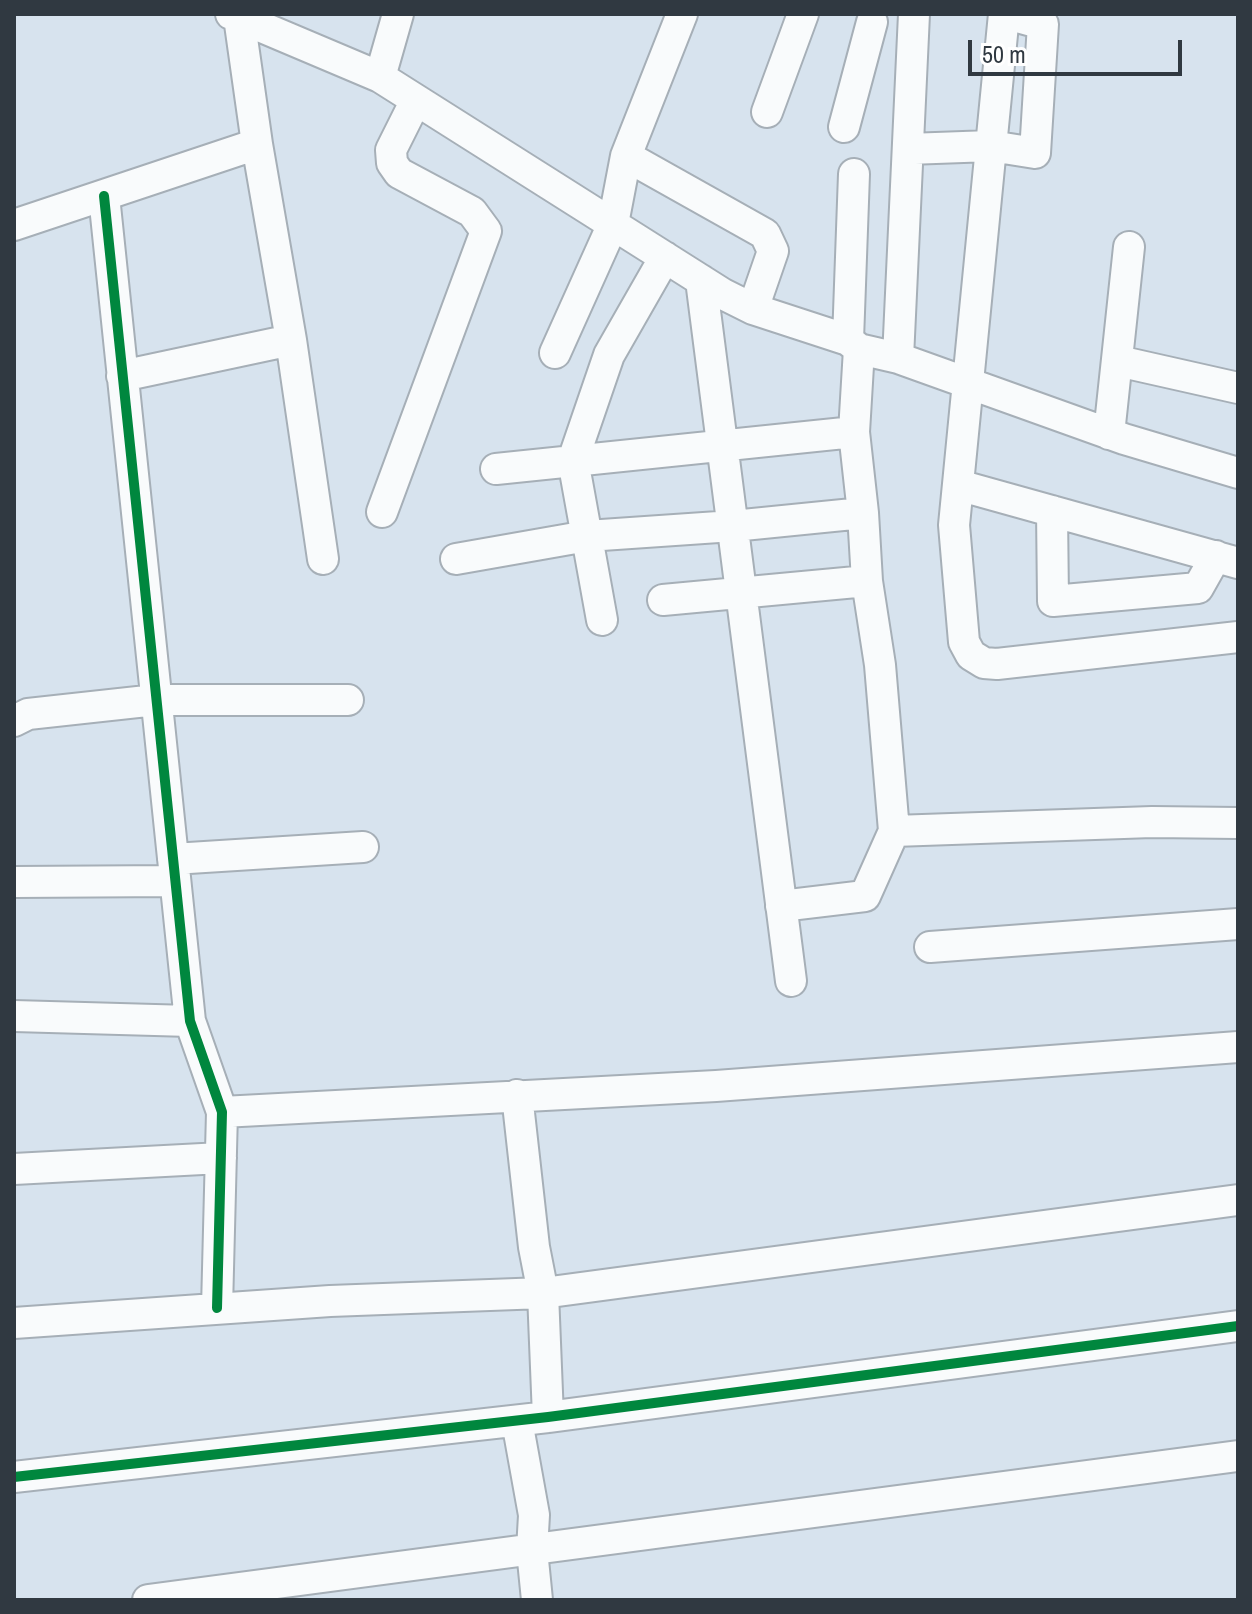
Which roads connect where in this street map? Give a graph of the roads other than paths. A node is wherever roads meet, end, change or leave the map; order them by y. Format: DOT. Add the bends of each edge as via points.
graph roads {
  1 [pos="398,14"];
  2 [pos="682,14"];
  3 [pos="803,14"];
  4 [pos="1006,14"];
  5 [pos="235,16"];
  6 [pos="863,18"];
  7 [pos="913,22"];
  8 [pos="380,77"];
  9 [pos="416,100"];
  10 [pos="767,112"];
  11 [pos="844,127"];
  12 [pos="257,144"];
  13 [pos="991,146"];
  14 [pos="908,149"];
  15 [pos="626,156"];
  16 [pos="854,174"];
  17 [pos="104,196"];
  18 [pos="613,224"];
  19 [pos="14,225"];
  20 [pos="1129,247"];
  21 [pos="665,257"];
  22 [pos="701,280"];
  23 [pos="753,309"];
  24 [pos="291,340"];
  25 [pos="854,344"];
  26 [pos="555,353"];
  27 [pos="898,358"];
  28 [pos="1118,361"];
  29 [pos="122,376"];
  30 [pos="968,383"];
  31 [pos="1238,388"];
  32 [pos="854,432"];
  33 [pos="1109,434"];
  34 [pos="723,447"];
  35 [pos="573,460"];
  36 [pos="496,469"];
  37 [pos="1238,473"];
  38 [pos="958,485"];
  39 [pos="1052,511"];
  40 [pos="382,512"];
  41 [pos="863,513"];
  42 [pos="733,526"];
  43 [pos="587,536"];
  44 [pos="323,559"];
  45 [pos="456,559"];
  46 [pos="1227,559"];
  47 [pos="867,581"];
  48 [pos="741,594"];
  49 [pos="663,600"];
  50 [pos="602,620"];
  51 [pos="1238,637"];
  52 [pos="156,700"];
  53 [pos="348,700"];
  54 [pos="14,721"];
  55 [pos="1238,823"];
  56 [pos="894,831"];
  57 [pos="363,847"];
  58 [pos="174,870"];
  59 [pos="14,882"];
  60 [pos="781,906"];
  61 [pos="1238,924"];
  62 [pos="930,947"];
  63 [pos="791,981"];
  64 [pos="14,1016"];
  65 [pos="190,1021"];
  66 [pos="1238,1047"];
  67 [pos="517,1095"];
  68 [pos="222,1112"];
  69 [pos="221,1158"];
  70 [pos="14,1169"];
  71 [pos="1238,1200"];
  72 [pos="543,1293"];
  73 [pos="217,1308"];
  74 [pos="14,1323"];
  75 [pos="1238,1326"];
  76 [pos="548,1417"];
  77 [pos="517,1421"];
  78 [pos="1238,1456"];
  79 [pos="14,1477"];
  80 [pos="532,1550"];
  81 [pos="148,1600"];
  82 [pos="537,1600"];
  1 -- 8 [label="street"];
  2 -- 15 [label="street"];
  3 -- 10 [label="street"];
  4 -- 13 [label="street"];
  4 -- 13 [label="street" via="1043,24 1035,153"];
  5 -- 8 [label="street"];
  5 -- 12 [label="street"];
  6 -- 7 [label="street"];
  6 -- 11 [label="street"];
  7 -- 14 [label="street"];
  8 -- 9 [label="street"];
  9 -- 18 [label="street"];
  9 -- 40 [label="street" via="391,150 392,163 399,173 472,212 486,231"];
  12 -- 17 [label="street"];
  12 -- 24 [label="street"];
  13 -- 14 [label="street"];
  13 -- 30 [label="street"];
  14 -- 27 [label="street"];
  15 -- 18 [label="street"];
  15 -- 23 [label="street" via="765,234 773,251"];
  16 -- 25 [label="street"];
  17 -- 19 [label="street"];
  17 -- 29 [label="street"];
  18 -- 21 [label="street"];
  18 -- 26 [label="street"];
  20 -- 28 [label="street"];
  21 -- 22 [label="street"];
  21 -- 35 [label="street" via="609,355"];
  22 -- 23 [label="street"];
  22 -- 34 [label="street"];
  23 -- 25 [label="street"];
  24 -- 29 [label="street"];
  24 -- 44 [label="street"];
  25 -- 27 [label="street"];
  25 -- 32 [label="street"];
  27 -- 30 [label="street"];
  28 -- 31 [label="street"];
  28 -- 33 [label="street"];
  29 -- 52 [label="street"];
  30 -- 33 [label="street"];
  30 -- 38 [label="street"];
  32 -- 34 [label="street"];
  32 -- 41 [label="street"];
  33 -- 37 [label="street"];
  34 -- 35 [label="street"];
  34 -- 42 [label="street"];
  35 -- 36 [label="street"];
  35 -- 43 [label="street"];
  38 -- 39 [label="street"];
  38 -- 51 [label="street" via="954,525 964,642 984,663"];
  39 -- 46 [label="street"];
  39 -- 46 [label="street" via="1053,601 1198,588"];
  41 -- 42 [label="street"];
  41 -- 47 [label="street"];
  42 -- 43 [label="street"];
  42 -- 48 [label="street"];
  43 -- 45 [label="street"];
  43 -- 50 [label="street"];
  47 -- 48 [label="street"];
  47 -- 56 [label="street"];
  48 -- 49 [label="street"];
  48 -- 60 [label="street"];
  52 -- 53 [label="street"];
  52 -- 54 [label="street" via="28,714"];
  52 -- 58 [label="street"];
  55 -- 56 [label="street"];
  56 -- 60 [label="street" via="865,896"];
  57 -- 58 [label="street"];
  58 -- 59 [label="street"];
  58 -- 65 [label="street"];
  60 -- 63 [label="street"];
  61 -- 62 [label="street"];
  64 -- 65 [label="street"];
  65 -- 68 [label="street"];
  66 -- 67 [label="street" via="716,1086"];
  67 -- 68 [label="street"];
  67 -- 72 [label="street"];
  68 -- 69 [label="street"];
  69 -- 70 [label="street"];
  69 -- 73 [label="street"];
  71 -- 72 [label="street"];
  72 -- 73 [label="street"];
  72 -- 76 [label="street"];
  73 -- 74 [label="street"];
  75 -- 76 [label="street"];
  76 -- 77 [label="street"];
  77 -- 79 [label="street"];
  77 -- 80 [label="street" via="534,1515"];
  78 -- 80 [label="street"];
  80 -- 81 [label="street"];
  80 -- 82 [label="street"];
}
